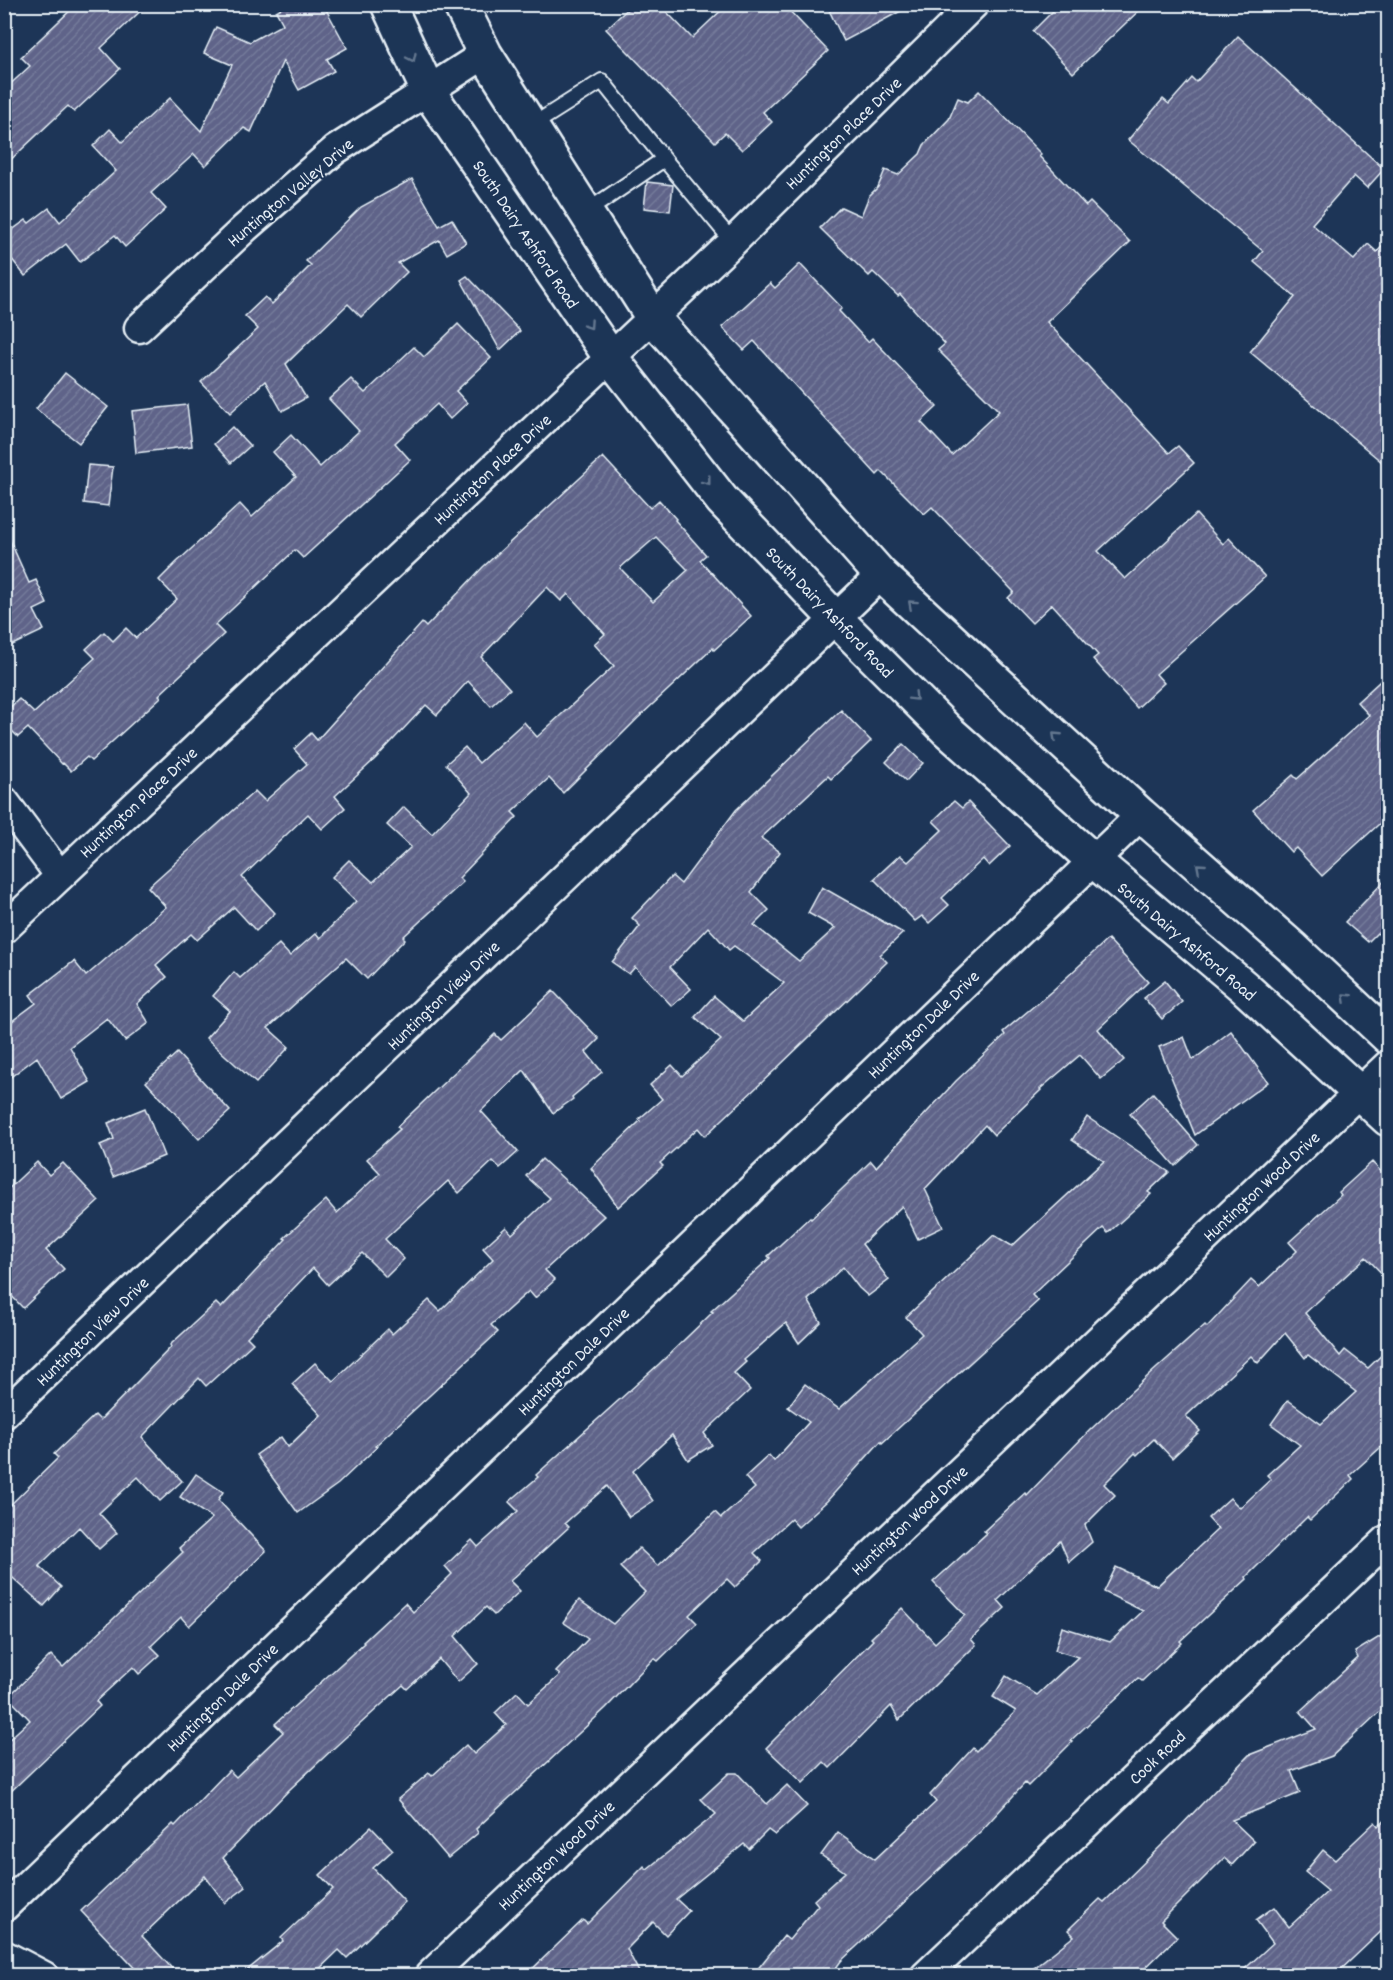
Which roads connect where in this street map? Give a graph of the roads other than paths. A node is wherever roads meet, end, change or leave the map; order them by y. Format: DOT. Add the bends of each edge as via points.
graph roads {
  1 [pos="388,4"];
  2 [pos="460,4"];
  3 [pos="974,4"];
  4 [pos="485,54"];
  5 [pos="428,91"];
  6 [pos="531,126"];
  7 [pos="664,159"];
  8 [pos="586,212"];
  9 [pos="733,242"];
  10 [pos="653,318"];
  11 [pos="139,328"];
  12 [pos="611,358"];
  13 [pos="881,575"];
  14 [pos="836,619"];
  15 [pos="4,801"];
  16 [pos="1141,814"];
  17 [pos="1093,860"];
  18 [pos="60,876"];
  19 [pos="4,929"];
  20 [pos="1389,1037"];
  21 [pos="1389,1065"];
  22 [pos="1358,1093"];
  23 [pos="1389,1119"];
  24 [pos="4,1414"];
  25 [pos="1389,1539"];
  26 [pos="4,1906"];
  27 [pos="4,1955"];
  28 [pos="44,1976"];
  29 [pos="429,1976"];
  30 [pos="925,1976"];
  1 -- 5 [label="main road, South Dairy Ashford Road, one-way"];
  2 -- 4 [label="main road"];
  3 -- 9 [label="street, Huntington Place Drive"];
  4 -- 5 [label="street, Huntington Valley Drive"];
  4 -- 6 [label="main road"];
  5 -- 11 [label="street, Huntington Valley Drive" via="335,150 244,228"];
  5 -- 12 [label="main road, South Dairy Ashford Road, one-way"];
  6 -- 7 [label="lane" via="603,81"];
  6 -- 8 [label="main road"];
  7 -- 8 [label="lane"];
  7 -- 9 [label="lane"];
  8 -- 10 [label="main road"];
  9 -- 10 [label="street, Huntington Place Drive"];
  10 -- 12 [label="street, Huntington Place Drive"];
  10 -- 13 [label="main road"];
  12 -- 14 [label="main road, South Dairy Ashford Road, one-way" via="722,500"];
  12 -- 18 [label="street, Huntington Place Drive"];
  13 -- 14 [label="street, Huntington View Drive"];
  16 -- 13 [label="main road, one-way"];
  14 -- 17 [label="main road, South Dairy Ashford Road, one-way" via="947,730"];
  14 -- 24 [label="street, Huntington View Drive"];
  15 -- 18 [label="street"];
  16 -- 17 [label="street, Huntington Dale Drive"];
  20 -- 16 [label="main road, one-way"];
  17 -- 22 [label="main road, South Dairy Ashford Road" via="1244,987"];
  17 -- 26 [label="street, Huntington Dale Drive"];
  18 -- 19 [label="street, Huntington Place Drive"];
  21 -- 22 [label="street, Huntington Wood Drive"];
  22 -- 23 [label="main road, South Dairy Ashford Road"];
  22 -- 29 [label="street, Huntington Wood Drive"];
  25 -- 30 [label="street, Cook Road"];
  27 -- 28 [label="street"];
}
